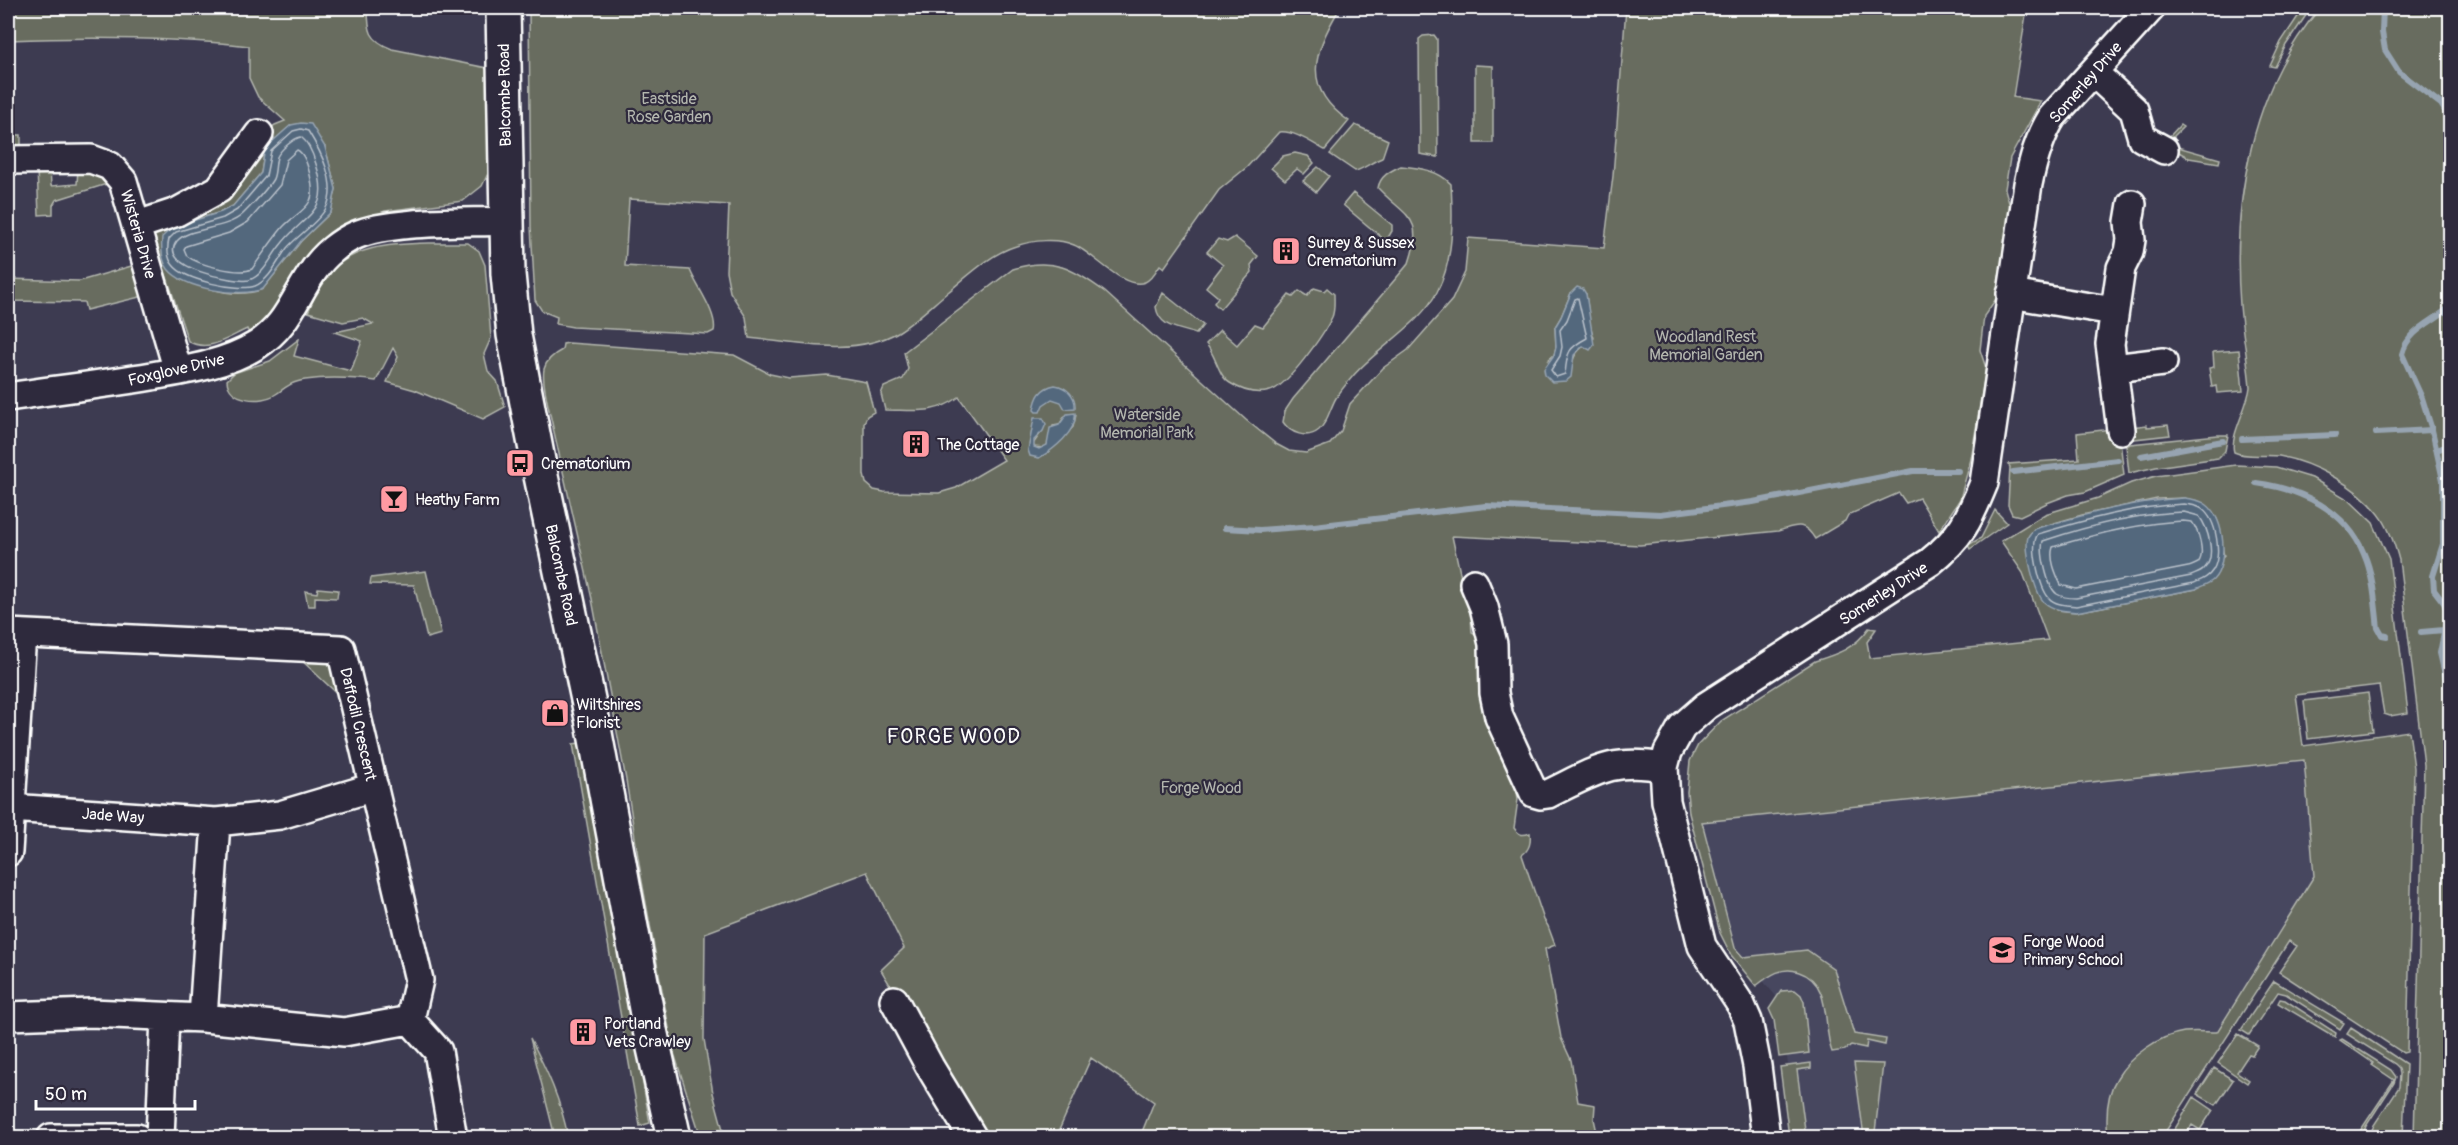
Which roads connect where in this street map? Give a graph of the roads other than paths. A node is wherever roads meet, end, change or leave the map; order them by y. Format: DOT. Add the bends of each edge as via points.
graph roads {
  1 [pos="502,8"];
  2 [pos="2151,8"];
  3 [pos="2093,72"];
  4 [pos="259,134"];
  5 [pos="2164,150"];
  6 [pos="8,160"];
  7 [pos="2132,204"];
  8 [pos="506,221"];
  9 [pos="138,225"];
  10 [pos="2011,294"];
  11 [pos="2114,310"];
  12 [pos="2163,362"];
  13 [pos="2114,368"];
  14 [pos="178,372"];
  15 [pos="8,397"];
  16 [pos="2121,430"];
  17 [pos="1474,583"];
  18 [pos="15,633"];
  19 [pos="1664,767"];
  20 [pos="374,787"];
  21 [pos="10,808"];
  22 [pos="216,822"];
  23 [pos="8,852"];
  24 [pos="894,1000"];
  25 [pos="8,1016"];
  26 [pos="165,1017"];
  27 [pos="202,1018"];
  28 [pos="410,1020"];
  29 [pos="51,1137"];
  30 [pos="137,1137"];
  31 [pos="160,1137"];
  32 [pos="453,1137"];
  33 [pos="674,1137"];
  34 [pos="973,1137"];
  35 [pos="1766,1137"];
  1 -- 8 [label="main road, Balcombe Road"];
  2 -- 3 [label="street, Somerley Drive"];
  3 -- 5 [label="street" via="2134,110 2142,138"];
  3 -- 10 [label="street, Somerley Drive" via="2042,133 2031,166"];
  4 -- 9 [label="street" via="219,189 177,212"];
  6 -- 9 [label="street, Wisteria Drive" via="91,159 110,166 123,182"];
  7 -- 11 [label="street" via="2129,252 2121,268"];
  8 -- 14 [label="street, Foxglove Drive" via="395,227 357,235 316,267 291,311 257,345 221,362"];
  8 -- 33 [label="main road, Balcombe Road" via="514,335 540,477"];
  9 -- 14 [label="street, Wisteria Drive"];
  10 -- 11 [label="street"];
  10 -- 19 [label="street, Somerley Drive" via="1984,483 1958,537 1930,562 1693,716 1674,739"];
  11 -- 13 [label="street" via="2110,349"];
  12 -- 13 [label="street"];
  13 -- 16 [label="street"];
  14 -- 15 [label="street, Foxglove Drive"];
  17 -- 19 [label="street" via="1493,644 1494,693 1499,717 1534,793 1548,794 1606,766 1639,763"];
  18 -- 20 [label="street, Daffodil Crescent" via="341,649"];
  18 -- 21 [label="street"];
  19 -- 35 [label="street, Somerley Drive" via="1668,816 1702,946 1742,1005 1751,1029"];
  20 -- 22 [label="street, Jade Way" via="280,815"];
  20 -- 28 [label="street, Daffodil Crescent" via="419,980"];
  21 -- 22 [label="street, Jade Way"];
  21 -- 23 [label="street"];
  22 -- 27 [label="street"];
  24 -- 34 [label="street"];
  25 -- 26 [label="street" via="91,1013"];
  26 -- 27 [label="street"];
  26 -- 31 [label="street"];
  27 -- 28 [label="street" via="344,1032"];
  28 -- 32 [label="street" via="438,1051"];
  29 -- 30 [label="street"];
}
